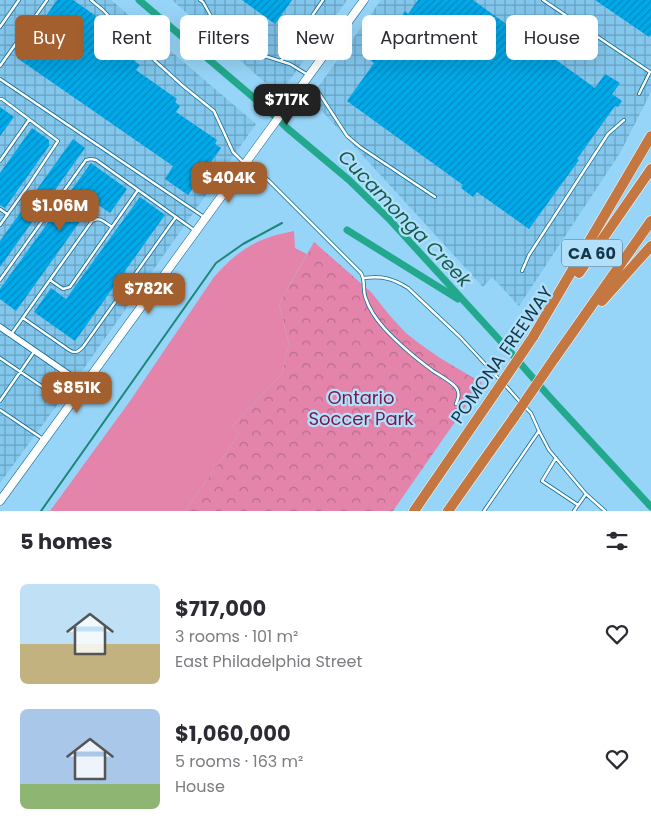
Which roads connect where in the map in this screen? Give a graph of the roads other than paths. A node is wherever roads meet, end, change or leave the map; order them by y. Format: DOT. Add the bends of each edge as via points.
graph roads {
  1 [pos="19,0"];
  2 [pos="47,0"];
  3 [pos="91,0"];
  4 [pos="200,0"];
  5 [pos="323,0"];
  6 [pos="364,0"];
  7 [pos="543,0"];
  8 [pos="0,27"];
  9 [pos="281,61"];
  10 [pos="0,66"];
  11 [pos="309,76"];
  12 [pos="0,79"];
  13 [pos="319,93"];
  14 [pos="639,94"];
  15 [pos="0,100"];
  16 [pos="29,120"];
  17 [pos="624,120"];
  18 [pos="651,136"];
  19 [pos="0,160"];
  20 [pos="245,164"];
  21 [pos="651,169"];
  22 [pos="138,190"];
  23 [pos="435,197"];
  24 [pos="0,209"];
  25 [pos="7,215"];
  26 [pos="176,217"];
  27 [pos="205,218"];
  28 [pos="651,221"];
  29 [pos="0,225"];
  30 [pos="112,228"];
  31 [pos="195,231"];
  32 [pos="651,246"];
  33 [pos="522,271"];
  34 [pos="364,278"];
  35 [pos="0,280"];
  36 [pos="50,280"];
  37 [pos="23,318"];
  38 [pos="0,327"];
  39 [pos="11,335"];
  40 [pos="571,335"];
  41 [pos="534,337"];
  42 [pos="35,351"];
  43 [pos="0,358"];
  44 [pos="20,372"];
  45 [pos="84,385"];
  46 [pos="52,394"];
  47 [pos="0,401"];
  48 [pos="456,404"];
  49 [pos="0,410"];
  50 [pos="539,431"];
  51 [pos="44,440"];
  52 [pos="556,458"];
  53 [pos="586,494"];
  54 [pos="1,499"];
  55 [pos="578,505"];
  56 [pos="414,511"];
  57 [pos="448,511"];
  58 [pos="484,511"];
  59 [pos="574,511"];
  60 [pos="605,511"];
  1 -- 8 [label="lane"];
  2 -- 10 [label="lane"];
  3 -- 20 [label="lane" via="214,111 233,152"];
  4 -- 9 [label="lane" via="216,25 255,54"];
  5 -- 9 [label="lane"];
  6 -- 11 [label="street"];
  7 -- 14 [label="lane" via="650,72"];
  9 -- 11 [label="lane"];
  11 -- 20 [label="street"];
  12 -- 27 [label="lane"];
  13 -- 23 [label="lane" via="347,136"];
  15 -- 16 [label="lane"];
  16 -- 19 [label="lane"];
  16 -- 25 [label="lane" via="58,141"];
  17 -- 33 [label="lane" via="608,134 529,255"];
  18 -- 41 [label="highway"];
  20 -- 27 [label="street"];
  20 -- 34 [label="lane" via="268,180"];
  21 -- 41 [label="highway, POMONA FREEWAY / CA 60"];
  22 -- 26 [label="lane"];
  22 -- 30 [label="lane"];
  22 -- 35 [label="lane" via="96,160 86,160"];
  24 -- 25 [label="lane"];
  25 -- 29 [label="lane"];
  26 -- 31 [label="lane"];
  26 -- 37 [label="lane" via="78,352 72,352"];
  27 -- 31 [label="street"];
  28 -- 40 [label="highway, CA 60"];
  30 -- 36 [label="lane" via="70,287 63,289"];
  30 -- 36 [label="lane" via="101,220 92,221"];
  31 -- 45 [label="street"];
  32 -- 40 [label="highway"];
  34 -- 48 [label="lane" via="366,298 380,322 409,352 455,386 459,396"];
  34 -- 50 [label="lane" via="389,278 408,288 512,393 530,413"];
  36 -- 37 [label="lane"];
  37 -- 39 [label="lane"];
  38 -- 39 [label="street"];
  39 -- 42 [label="street"];
  40 -- 57 [label="highway, CA 60, bridge"];
  41 -- 56 [label="highway, POMONA FREEWAY / CA 60, bridge"];
  42 -- 44 [label="lane"];
  42 -- 45 [label="street"];
  43 -- 44 [label="lane"];
  44 -- 46 [label="lane"];
  44 -- 47 [label="lane"];
  45 -- 51 [label="street"];
  49 -- 51 [label="lane"];
  50 -- 52 [label="lane"];
  50 -- 58 [label="lane"];
  51 -- 54 [label="street"];
  52 -- 53 [label="lane"];
  52 -- 55 [label="lane" via="542,481"];
  53 -- 55 [label="lane"];
  53 -- 60 [label="lane"];
  55 -- 59 [label="lane"];
}
